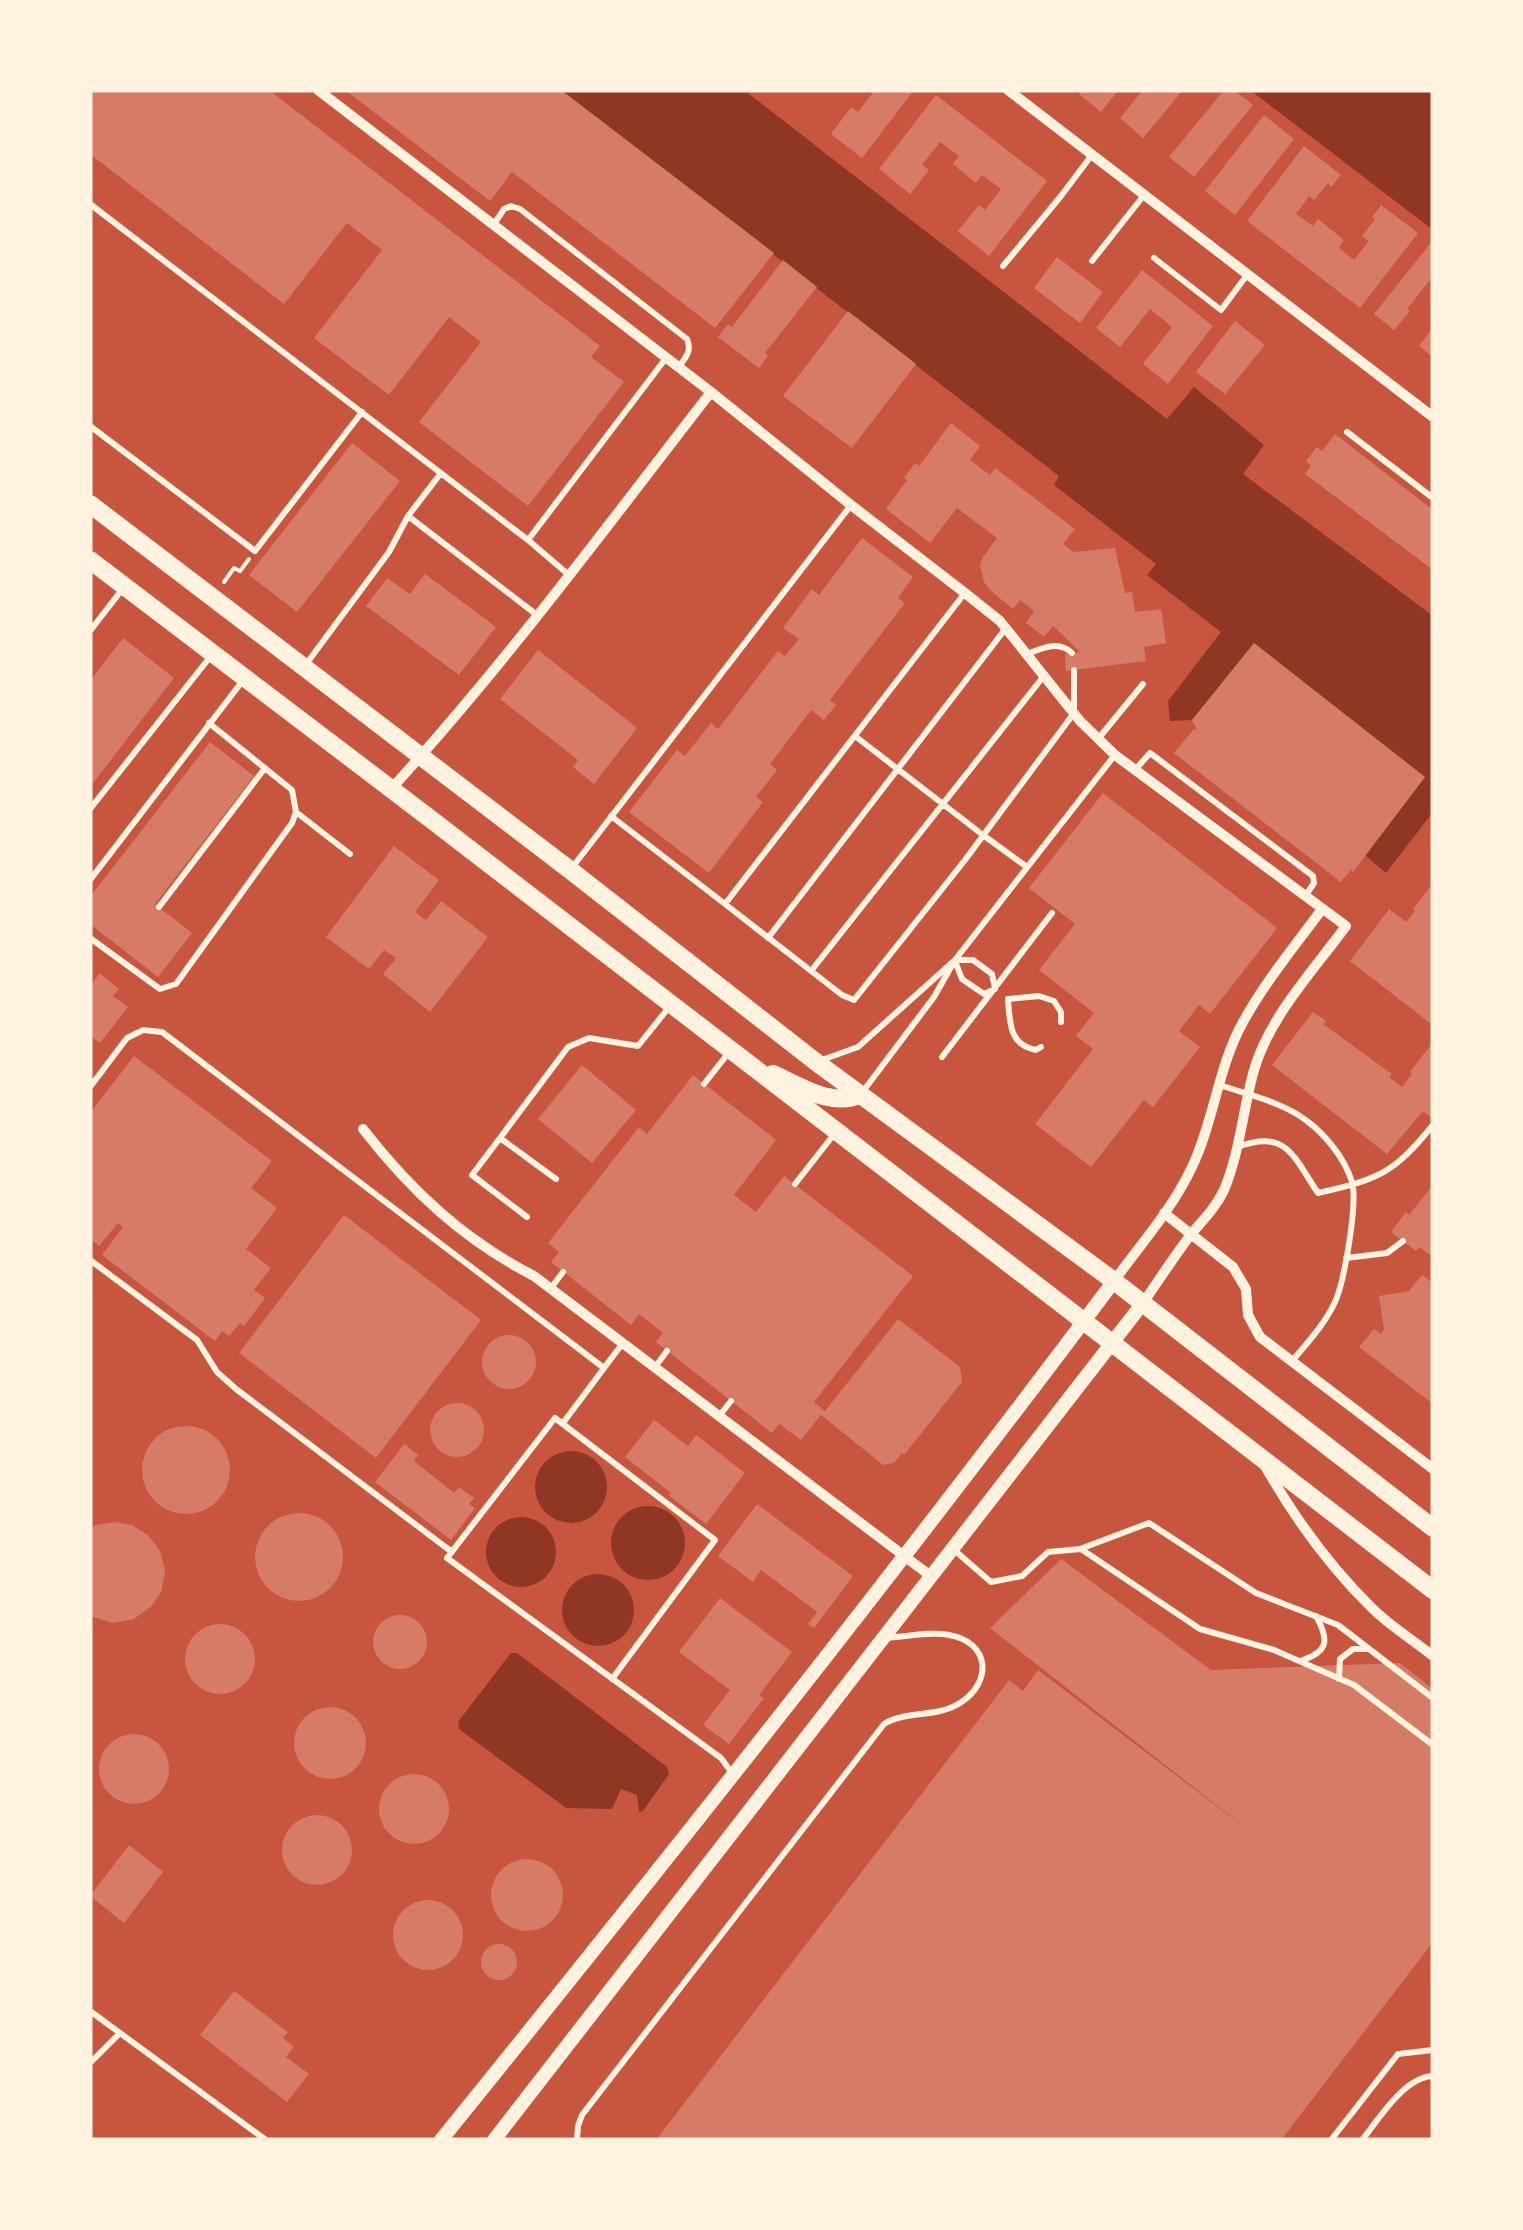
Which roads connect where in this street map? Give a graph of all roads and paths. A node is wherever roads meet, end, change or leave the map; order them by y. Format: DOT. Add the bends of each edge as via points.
graph roads {
  1 [pos="318,90"];
  2 [pos="1008,90"];
  3 [pos="1092,154"];
  4 [pos="1144,195"];
  5 [pos="90,204"];
  6 [pos="493,225"];
  7 [pos="1154,258"];
  8 [pos="1092,261"];
  9 [pos="1003,266"];
  10 [pos="1248,274"];
  11 [pos="666,358"];
  12 [pos="679,368"];
  13 [pos="711,392"];
  14 [pos="362,412"];
  15 [pos="1433,416"];
  16 [pos="90,426"];
  17 [pos="1348,432"];
  18 [pos="441,473"];
  19 [pos="1433,498"];
  20 [pos="90,504"];
  21 [pos="851,505"];
  22 [pos="408,516"];
  23 [pos="528,540"];
  24 [pos="255,551"];
  25 [pos="90,560"];
  26 [pos="570,575"];
  27 [pos="224,582"];
  28 [pos="125,586"];
  29 [pos="965,592"];
  30 [pos="538,616"];
  31 [pos="1006,628"];
  32 [pos="90,631"];
  33 [pos="213,653"];
  34 [pos="1072,653"];
  35 [pos="1027,654"];
  36 [pos="304,668"];
  37 [pos="1074,670"];
  38 [pos="1044,676"];
  39 [pos="245,678"];
  40 [pos="1143,684"];
  41 [pos="1074,713"];
  42 [pos="209,723"];
  43 [pos="855,736"];
  44 [pos="1098,738"];
  45 [pos="1115,755"];
  46 [pos="420,756"];
  47 [pos="265,768"];
  48 [pos="898,769"];
  49 [pos="1135,770"];
  50 [pos="391,788"];
  51 [pos="943,805"];
  52 [pos="90,809"];
  53 [pos="296,812"];
  54 [pos="611,816"];
  55 [pos="982,835"];
  56 [pos="350,854"];
  57 [pos="1027,867"];
  58 [pos="570,870"];
  59 [pos="90,880"];
  60 [pos="1305,896"];
  61 [pos="725,904"];
  62 [pos="159,907"];
  63 [pos="1322,909"];
  64 [pos="1052,913"];
  65 [pos="90,938"];
  66 [pos="768,938"];
  67 [pos="125,951"];
  68 [pos="119,959"];
  69 [pos="955,960"];
  70 [pos="811,971"];
  71 [pos="995,989"];
  72 [pos="1008,1000"];
  73 [pos="671,1004"];
  74 [pos="1060,1022"];
  75 [pos="1041,1047"];
  76 [pos="736,1054"];
  77 [pos="942,1057"];
  78 [pos="816,1062"];
  79 [pos="91,1082"];
  80 [pos="704,1084"];
  81 [pos="1220,1085"];
  82 [pos="860,1095"];
  83 [pos="1248,1095"];
  84 [pos="1433,1125"];
  85 [pos="363,1129"];
  86 [pos="836,1132"];
  87 [pos="500,1138"];
  88 [pos="1237,1148"];
  89 [pos="556,1179"];
  90 [pos="796,1184"];
  91 [pos="1353,1185"];
  92 [pos="1164,1213"];
  93 [pos="527,1217"];
  94 [pos="1192,1234"];
  95 [pos="1403,1241"];
  96 [pos="1346,1258"];
  97 [pos="90,1260"];
  98 [pos="563,1272"];
  99 [pos="1114,1281"];
  100 [pos="551,1288"];
  101 [pos="1143,1303"];
  102 [pos="1083,1322"];
  103 [pos="623,1343"];
  104 [pos="1112,1345"];
  105 [pos="667,1352"];
  106 [pos="1292,1361"];
  107 [pos="655,1367"];
  108 [pos="604,1368"];
  109 [pos="731,1402"];
  110 [pos="720,1416"];
  111 [pos="563,1424"];
  112 [pos="1259,1457"];
  113 [pos="1433,1469"];
  114 [pos="1433,1528"];
  115 [pos="953,1549"];
  116 [pos="1080,1549"];
  117 [pos="452,1552"];
  118 [pos="904,1556"];
  119 [pos="932,1577"];
  120 [pos="1433,1590"];
  121 [pos="1316,1616"];
  122 [pos="884,1638"];
  123 [pos="1370,1649"];
  124 [pos="1433,1656"];
  125 [pos="1298,1661"];
  126 [pos="612,1678"];
  127 [pos="1340,1679"];
  128 [pos="1433,1698"];
  129 [pos="1433,1745"];
  130 [pos="734,1774"];
  131 [pos="90,2011"];
  132 [pos="120,2033"];
  133 [pos="1433,2050"];
  134 [pos="90,2063"];
  135 [pos="1433,2076"];
  136 [pos="497,2138"];
  137 [pos="266,2140"];
  138 [pos="441,2140"];
  139 [pos="577,2140"];
  140 [pos="1330,2140"];
  141 [pos="1362,2140"];
  1 -- 6 [label="street"];
  2 -- 3 [label="street"];
  3 -- 4 [label="street"];
  3 -- 9 [label="lane"];
  4 -- 8 [label="lane"];
  4 -- 10 [label="street"];
  5 -- 14 [label="lane"];
  6 -- 11 [label="street"];
  6 -- 12 [label="lane" via="504,209 520,209 687,339 689,352"];
  7 -- 10 [label="lane" via="1221,310"];
  10 -- 15 [label="street"];
  11 -- 12 [label="street"];
  11 -- 23 [label="lane"];
  12 -- 13 [label="street"];
  13 -- 21 [label="street"];
  13 -- 26 [label="street"];
  14 -- 18 [label="lane"];
  14 -- 24 [label="lane"];
  16 -- 24 [label="lane"];
  17 -- 19 [label="lane"];
  18 -- 22 [label="lane"];
  18 -- 23 [label="lane"];
  20 -- 36 [label="main road"];
  21 -- 29 [label="street"];
  21 -- 54 [label="lane"];
  22 -- 30 [label="lane"];
  22 -- 36 [label="lane"];
  23 -- 26 [label="lane"];
  24 -- 27 [label="path"];
  25 -- 28 [label="main road"];
  26 -- 30 [label="street"];
  28 -- 32 [label="lane"];
  28 -- 33 [label="main road"];
  29 -- 31 [label="street"];
  29 -- 43 [label="lane"];
  30 -- 46 [label="street"];
  31 -- 35 [label="street"];
  31 -- 48 [label="lane"];
  33 -- 39 [label="main road"];
  33 -- 52 [label="lane"];
  34 -- 35 [label="lane" via="1057,645"];
  35 -- 38 [label="street"];
  36 -- 46 [label="main road"];
  37 -- 41 [label="lane"];
  38 -- 41 [label="street"];
  38 -- 51 [label="lane"];
  39 -- 42 [label="lane"];
  39 -- 50 [label="main road"];
  40 -- 44 [label="lane"];
  41 -- 44 [label="street"];
  41 -- 55 [label="lane"];
  42 -- 47 [label="lane"];
  42 -- 59 [label="lane"];
  43 -- 48 [label="lane"];
  43 -- 61 [label="lane"];
  44 -- 45 [label="street"];
  45 -- 49 [label="street"];
  45 -- 57 [label="lane"];
  46 -- 50 [label="street"];
  46 -- 58 [label="main road"];
  47 -- 53 [label="lane" via="292,790"];
  47 -- 62 [label="lane"];
  48 -- 51 [label="lane"];
  48 -- 66 [label="lane"];
  49 -- 60 [label="street"];
  49 -- 60 [label="lane" via="1150,753 1313,876"];
  50 -- 73 [label="main road"];
  51 -- 55 [label="lane"];
  51 -- 70 [label="lane"];
  53 -- 56 [label="lane"];
  53 -- 68 [label="lane" via="176,984 160,990"];
  54 -- 58 [label="lane"];
  54 -- 61 [label="lane"];
  55 -- 57 [label="lane"];
  55 -- 70 [label="lane" via="854,1000"];
  57 -- 69 [label="lane"];
  58 -- 78 [label="main road"];
  60 -- 63 [label="street"];
  61 -- 66 [label="lane"];
  63 -- 81 [label="street" via="1242,1024"];
  63 -- 83 [label="street" via="1346,926 1268,1038"];
  64 -- 71 [label="lane"];
  65 -- 68 [label="lane"];
  66 -- 70 [label="lane"];
  67 -- 68 [label="lane"];
  69 -- 71 [label="lane" via="973,960 992,974"];
  69 -- 71 [label="lane" via="962,979 984,994"];
  69 -- 78 [label="lane" via="858,1048"];
  69 -- 82 [label="lane"];
  71 -- 72 [label="lane"];
  71 -- 77 [label="lane"];
  72 -- 74 [label="lane" via="1054,1001"];
  72 -- 75 [label="lane" via="1010,1032 1023,1048"];
  73 -- 76 [label="main road"];
  73 -- 87 [label="lane" via="638,1046 589,1038 568,1047"];
  76 -- 80 [label="lane"];
  76 -- 82 [label="main road" via="816,1094"];
  76 -- 86 [label="main road"];
  78 -- 82 [label="main road"];
  79 -- 108 [label="lane" via="127,1038 143,1030 162,1032"];
  81 -- 83 [label="lane"];
  81 -- 92 [label="street" via="1192,1169"];
  82 -- 99 [label="main road"];
  83 -- 88 [label="street"];
  83 -- 91 [label="lane" via="1306,1120 1338,1152"];
  84 -- 91 [label="lane" via="1383,1174"];
  85 -- 100 [label="street" via="391,1165 465,1234"];
  86 -- 90 [label="lane"];
  86 -- 102 [label="main road"];
  87 -- 89 [label="lane"];
  87 -- 93 [label="lane" via="472,1175"];
  88 -- 91 [label="lane" via="1255,1140 1281,1145 1318,1193"];
  88 -- 94 [label="street" via="1213,1210"];
  91 -- 96 [label="lane"];
  92 -- 94 [label="street"];
  92 -- 99 [label="street"];
  94 -- 101 [label="street"];
  94 -- 106 [label="street" via="1233,1268 1260,1336"];
  95 -- 96 [label="lane" via="1387,1253"];
  96 -- 106 [label="lane" via="1335,1303"];
  97 -- 117 [label="lane" via="197,1340 236,1389"];
  98 -- 100 [label="lane"];
  99 -- 101 [label="main road"];
  99 -- 102 [label="street"];
  100 -- 103 [label="street"];
  101 -- 104 [label="street"];
  101 -- 114 [label="main road"];
  102 -- 104 [label="main road"];
  102 -- 118 [label="street"];
  103 -- 107 [label="street"];
  103 -- 108 [label="lane"];
  104 -- 112 [label="main road"];
  104 -- 115 [label="street"];
  105 -- 107 [label="lane"];
  106 -- 113 [label="street"];
  107 -- 110 [label="street"];
  108 -- 111 [label="lane"];
  109 -- 110 [label="lane"];
  110 -- 118 [label="street"];
  111 -- 117 [label="lane" via="556,1418"];
  111 -- 126 [label="lane" via="715,1540"];
  112 -- 120 [label="main road"];
  112 -- 124 [label="street" via="1338,1571 1374,1610"];
  115 -- 116 [label="lane" via="991,1582 1022,1576 1048,1552"];
  115 -- 119 [label="street"];
  116 -- 121 [label="lane" via="1148,1523 1256,1593"];
  116 -- 125 [label="lane" via="1200,1630"];
  117 -- 126 [label="lane" via="447,1558"];
  118 -- 119 [label="street"];
  118 -- 130 [label="street"];
  119 -- 122 [label="street"];
  121 -- 123 [label="lane"];
  121 -- 125 [label="lane" via="1324,1645"];
  122 -- 136 [label="street"];
  122 -- 139 [label="lane" via="960,1638 981,1656 983,1674 960,1703 884,1724 582,2115"];
  123 -- 127 [label="lane" via="1340,1658"];
  123 -- 128 [label="lane"];
  125 -- 127 [label="lane"];
  126 -- 130 [label="lane"];
  127 -- 129 [label="lane"];
  130 -- 138 [label="street"];
  131 -- 132 [label="lane"];
  132 -- 134 [label="lane"];
  132 -- 137 [label="lane"];
  133 -- 140 [label="lane" via="1398,2054"];
  135 -- 141 [label="lane" via="1410,2084"];
}
